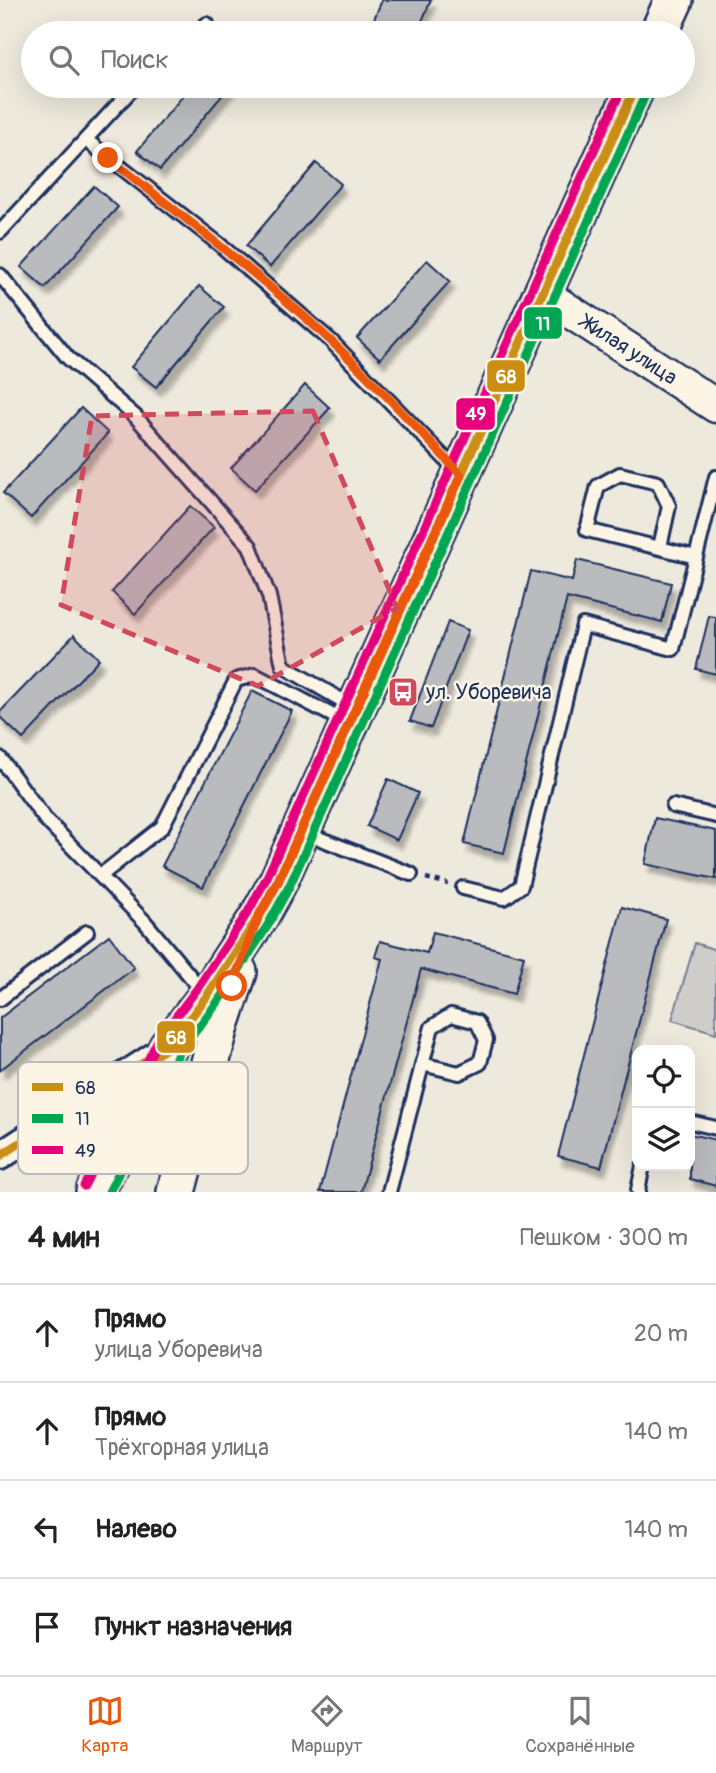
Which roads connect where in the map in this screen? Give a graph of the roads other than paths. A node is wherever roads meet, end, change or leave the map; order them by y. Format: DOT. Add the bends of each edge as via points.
graph roads {
  1 [pos="674,0"];
  2 [pos="664,21"];
  3 [pos="124,98"];
  4 [pos="631,98"];
  5 [pos="86,141"];
  6 [pos="0,232"];
  7 [pos="0,275"];
  8 [pos="543,294"];
  9 [pos="716,406"];
  10 [pos="461,475"];
  11 [pos="716,477"];
  12 [pos="660,547"];
  13 [pos="696,557"];
  14 [pos="352,716"];
  15 [pos="0,758"];
  16 [pos="673,806"];
  17 [pos="716,816"];
  18 [pos="301,831"];
  19 [pos="411,874"];
  20 [pos="100,876"];
  21 [pos="463,888"];
  22 [pos="258,918"];
  23 [pos="88,932"];
  24 [pos="207,996"];
  25 [pos="0,999"];
  26 [pos="168,1047"];
  27 [pos="145,1062"];
  28 [pos="160,1062"];
  29 [pos="210,1062"];
  30 [pos="422,1064"];
  31 [pos="695,1123"];
  32 [pos="716,1128"];
  33 [pos="18,1144"];
  34 [pos="0,1156"];
  35 [pos="642,1171"];
  36 [pos="104,1174"];
  37 [pos="181,1174"];
  38 [pos="95,1192"];
  39 [pos="176,1192"];
  40 [pos="388,1192"];
  41 [pos="639,1192"];
  1 -- 2 [label="main road"];
  3 -- 5 [label="lane"];
  4 -- 8 [label="main road"];
  5 -- 6 [label="lane"];
  5 -- 10 [label="lane" via="219,244 331,341"];
  7 -- 14 [label="lane" via="68,358 136,417 250,546 269,596 283,666"];
  8 -- 9 [label="street, Жилая улица"];
  8 -- 10 [label="main road"];
  10 -- 14 [label="main road"];
  11 -- 13 [label="lane"];
  12 -- 12 [label="lane" via="587,530 598,486 620,474 659,482 669,506"];
  12 -- 13 [label="lane"];
  13 -- 21 [label="lane" via="673,649 583,625 521,886 504,898"];
  14 -- 18 [label="main road"];
  14 -- 20 [label="lane" via="255,675 236,680 162,827"];
  15 -- 20 [label="lane" via="45,819"];
  16 -- 17 [label="lane"];
  18 -- 19 [label="lane"];
  18 -- 22 [label="main road"];
  20 -- 24 [label="lane"];
  22 -- 24 [label="main road"];
  22 -- 29 [label="main road"];
  23 -- 25 [label="lane"];
  24 -- 26 [label="main road"];
  26 -- 27 [label="street"];
  26 -- 28 [label="main road"];
  30 -- 30 [label="lane" via="432,1027 451,1015 477,1022 486,1040 480,1063 460,1073"];
  30 -- 40 [label="lane"];
  31 -- 32 [label="lane"];
  33 -- 34 [label="street"];
  35 -- 41 [label="lane"];
  36 -- 38 [label="main road"];
  37 -- 39 [label="main road"];
}
